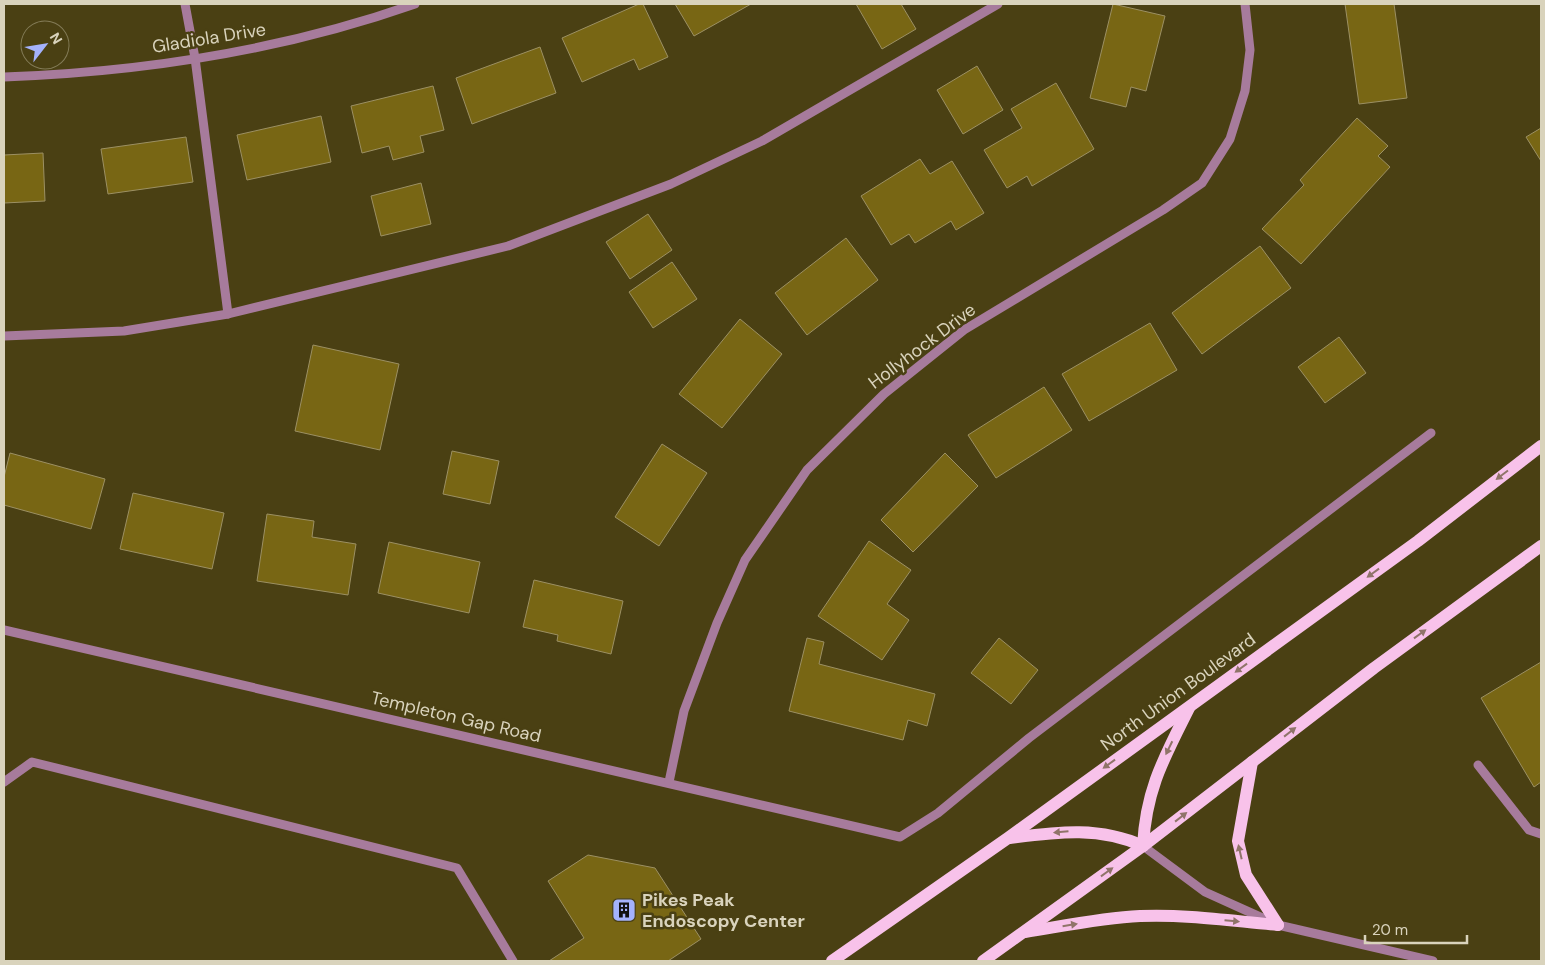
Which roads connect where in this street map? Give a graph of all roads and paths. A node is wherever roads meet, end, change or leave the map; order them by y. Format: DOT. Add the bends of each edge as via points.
graph roads {
  1 [pos="186,4"];
  2 [pos="415,4"];
  3 [pos="998,4"];
  4 [pos="1245,4"];
  5 [pos="195,58"];
  6 [pos="4,77"];
  7 [pos="228,314"];
  8 [pos="4,336"];
  9 [pos="1430,433"];
  10 [pos="1541,446"];
  11 [pos="1541,546"];
  12 [pos="4,630"];
  13 [pos="1190,705"];
  14 [pos="1252,762"];
  15 [pos="1478,766"];
  16 [pos="4,782"];
  17 [pos="669,782"];
  18 [pos="1541,834"];
  19 [pos="1008,838"];
  20 [pos="1142,846"];
  21 [pos="1278,925"];
  22 [pos="1022,932"];
  23 [pos="1410,959"];
  24 [pos="513,961"];
  25 [pos="832,961"];
  26 [pos="982,961"];
  27 [pos="1433,961"];
  1 -- 5 [label="street"];
  2 -- 5 [label="street, Gladiola Drive" via="286,41"];
  3 -- 7 [label="street" via="762,141 671,184 508,246"];
  4 -- 17 [label="street, Hollyhock Drive" via="1250,50 1246,91 1230,139 1202,182 1163,210 964,330 884,394 807,470 745,560 684,711"];
  5 -- 6 [label="street, Gladiola Drive" via="104,70"];
  5 -- 7 [label="street"];
  7 -- 8 [label="street" via="124,331"];
  9 -- 17 [label="street, Templeton Gap Road" via="1029,738 938,813 900,837"];
  10 -- 13 [label="main road, North Union Boulevard, one-way" via="1418,541"];
  14 -- 11 [label="main road, one-way"];
  12 -- 17 [label="street, Templeton Gap Road"];
  13 -- 19 [label="main road, North Union Boulevard, one-way"];
  13 -- 20 [label="main road, one-way" via="1151,787"];
  20 -- 14 [label="main road, one-way"];
  21 -- 14 [label="main road, one-way" via="1246,875 1238,841"];
  15 -- 18 [label="street" via="1529,830"];
  16 -- 24 [label="street" via="32,762 457,868"];
  20 -- 19 [label="main road, one-way" via="1116,836 1091,832 1064,831"];
  19 -- 25 [label="main road, North Union Boulevard"];
  20 -- 21 [label="street" via="1205,892"];
  22 -- 20 [label="main road, one-way"];
  22 -- 21 [label="main road, one-way" via="1141,916"];
  21 -- 23 [label="street"];
  22 -- 26 [label="main road"];
  23 -- 27 [label="street"];
}
